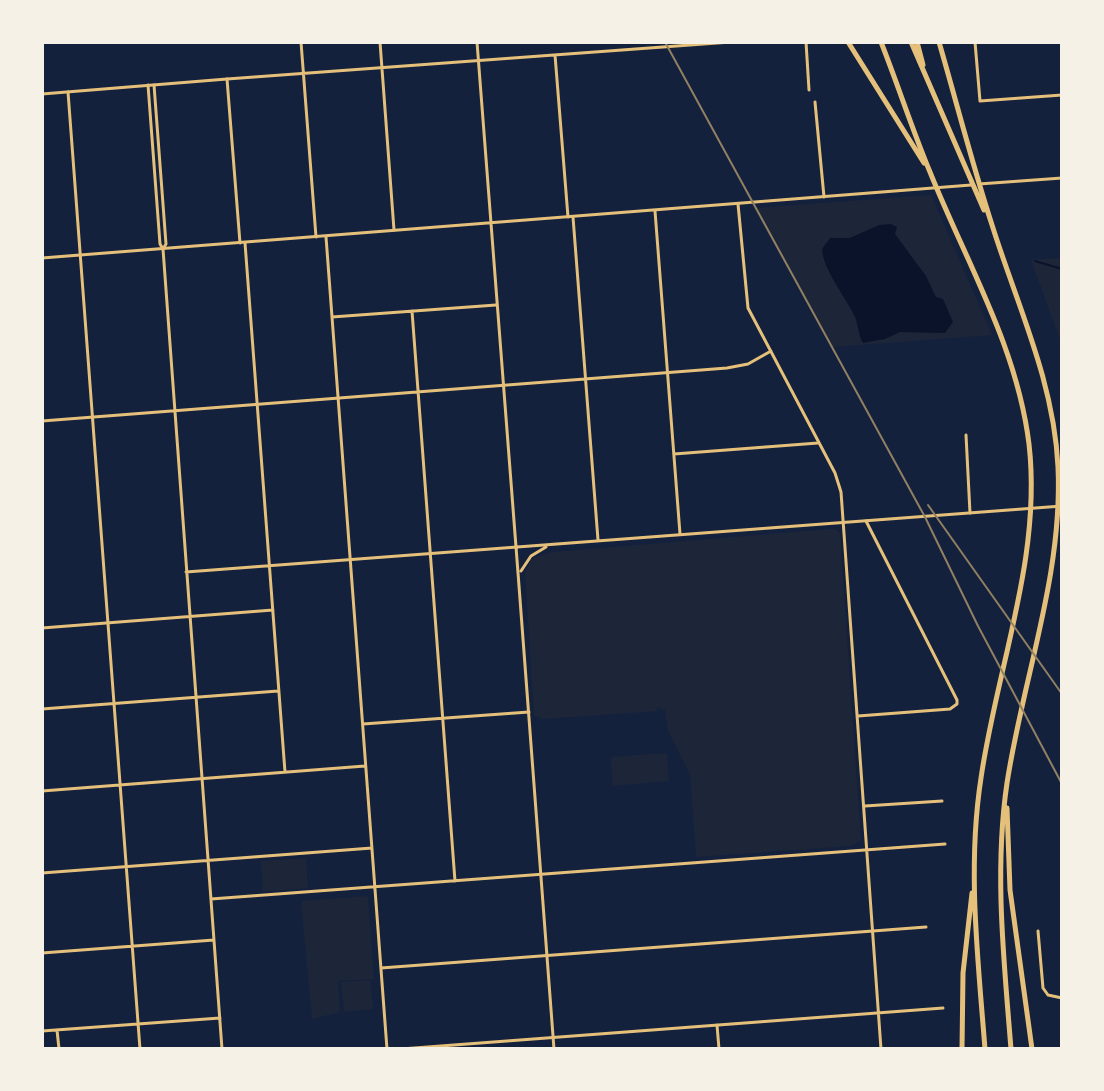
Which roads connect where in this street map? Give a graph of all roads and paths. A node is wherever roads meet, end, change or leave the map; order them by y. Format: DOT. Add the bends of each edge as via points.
graph roads {
  1 [pos="301,42"];
  2 [pos="380,42"];
  3 [pos="477,42"];
  4 [pos="731,42"];
  5 [pos="806,42"];
  6 [pos="848,42"];
  7 [pos="881,42"];
  8 [pos="911,42"];
  9 [pos="917,42"];
  10 [pos="939,42"];
  11 [pos="975,42"];
  12 [pos="555,55"];
  13 [pos="478,60"];
  14 [pos="381,67"];
  15 [pos="304,73"];
  16 [pos="227,79"];
  17 [pos="927,81"];
  18 [pos="148,85"];
  19 [pos="154,85"];
  20 [pos="809,90"];
  21 [pos="68,92"];
  22 [pos="42,94"];
  23 [pos="1062,95"];
  24 [pos="815,102"];
  25 [pos="930,173"];
  26 [pos="1062,178"];
  27 [pos="980,192"];
  28 [pos="824,197"];
  29 [pos="738,204"];
  30 [pos="655,211"];
  31 [pos="570,217"];
  32 [pos="490,224"];
  33 [pos="394,232"];
  34 [pos="316,237"];
  35 [pos="326,237"];
  36 [pos="243,243"];
  37 [pos="163,249"];
  38 [pos="80,255"];
  39 [pos="42,258"];
  40 [pos="496,305"];
  41 [pos="412,311"];
  42 [pos="332,317"];
  43 [pos="771,351"];
  44 [pos="668,373"];
  45 [pos="586,379"];
  46 [pos="502,386"];
  47 [pos="418,392"];
  48 [pos="338,398"];
  49 [pos="258,405"];
  50 [pos="174,411"];
  51 [pos="92,417"];
  52 [pos="42,421"];
  53 [pos="966,435"];
  54 [pos="819,443"];
  55 [pos="674,454"];
  56 [pos="1062,506"];
  57 [pos="970,513"];
  58 [pos="866,521"];
  59 [pos="844,523"];
  60 [pos="680,535"];
  61 [pos="598,541"];
  62 [pos="550,545"];
  63 [pos="517,547"];
  64 [pos="430,554"];
  65 [pos="350,560"];
  66 [pos="270,566"];
  67 [pos="186,572"];
  68 [pos="519,575"];
  69 [pos="273,610"];
  70 [pos="190,616"];
  71 [pos="108,623"];
  72 [pos="42,628"];
  73 [pos="279,691"];
  74 [pos="196,697"];
  75 [pos="114,703"];
  76 [pos="42,709"];
  77 [pos="529,712"];
  78 [pos="858,716"];
  79 [pos="443,718"];
  80 [pos="363,724"];
  81 [pos="366,766"];
  82 [pos="285,772"];
  83 [pos="202,779"];
  84 [pos="1007,783"];
  85 [pos="120,785"];
  86 [pos="42,791"];
  87 [pos="942,801"];
  88 [pos="865,806"];
  89 [pos="945,844"];
  90 [pos="372,848"];
  91 [pos="868,850"];
  92 [pos="208,860"];
  93 [pos="126,866"];
  94 [pos="974,872"];
  95 [pos="42,873"];
  96 [pos="541,874"];
  97 [pos="455,881"];
  98 [pos="375,887"];
  99 [pos="211,899"];
  100 [pos="926,927"];
  101 [pos="873,930"];
  102 [pos="1038,931"];
  103 [pos="214,940"];
  104 [pos="132,946"];
  105 [pos="42,953"];
  106 [pos="547,956"];
  107 [pos="381,968"];
  108 [pos="1062,998"];
  109 [pos="943,1008"];
  110 [pos="879,1012"];
  111 [pos="220,1018"];
  112 [pos="138,1024"];
  113 [pos="717,1025"];
  114 [pos="57,1030"];
  115 [pos="42,1031"];
  116 [pos="553,1037"];
  117 [pos="59,1049"];
  118 [pos="140,1049"];
  119 [pos="222,1049"];
  120 [pos="387,1049"];
  121 [pos="401,1049"];
  122 [pos="554,1049"];
  123 [pos="719,1049"];
  124 [pos="881,1049"];
  125 [pos="962,1049"];
  126 [pos="985,1049"];
  127 [pos="1011,1049"];
  128 [pos="1032,1049"];
  1 -- 15 [label="street"];
  2 -- 14 [label="street"];
  3 -- 13 [label="street"];
  4 -- 12 [label="street"];
  5 -- 20 [label="street"];
  6 -- 25 [label="highway"];
  7 -- 25 [label="highway"];
  8 -- 17 [label="highway"];
  9 -- 17 [label="highway"];
  10 -- 27 [label="highway"];
  11 -- 23 [label="street" via="980,101"];
  12 -- 13 [label="street"];
  12 -- 31 [label="street"];
  13 -- 14 [label="street"];
  13 -- 32 [label="street"];
  14 -- 15 [label="street"];
  14 -- 33 [label="street"];
  15 -- 16 [label="street"];
  15 -- 34 [label="street"];
  16 -- 19 [label="street"];
  16 -- 36 [label="street"];
  17 -- 27 [label="highway"];
  18 -- 19 [label="street"];
  18 -- 21 [label="street"];
  18 -- 37 [label="street"];
  19 -- 37 [label="street"];
  21 -- 22 [label="street"];
  21 -- 38 [label="street"];
  24 -- 28 [label="street"];
  25 -- 94 [label="highway" via="1002,334 1029,446 1027,542 977,807"];
  26 -- 28 [label="street"];
  27 -- 84 [label="highway" via="1045,382 1058,486 1055,541"];
  28 -- 29 [label="street"];
  29 -- 30 [label="street"];
  29 -- 43 [label="street" via="744,291"];
  30 -- 31 [label="street"];
  30 -- 44 [label="street"];
  31 -- 32 [label="street"];
  31 -- 45 [label="street"];
  32 -- 33 [label="street"];
  32 -- 40 [label="street"];
  33 -- 35 [label="street"];
  34 -- 35 [label="street"];
  34 -- 36 [label="street"];
  35 -- 42 [label="street"];
  36 -- 37 [label="street"];
  36 -- 49 [label="street"];
  37 -- 38 [label="street"];
  37 -- 50 [label="street"];
  38 -- 39 [label="street"];
  38 -- 51 [label="street"];
  40 -- 41 [label="street"];
  40 -- 46 [label="street"];
  41 -- 42 [label="street"];
  41 -- 47 [label="street"];
  42 -- 48 [label="street"];
  43 -- 44 [label="street" via="740,366"];
  43 -- 54 [label="street"];
  44 -- 45 [label="street"];
  44 -- 55 [label="street"];
  45 -- 46 [label="street"];
  45 -- 61 [label="street"];
  46 -- 47 [label="street"];
  46 -- 63 [label="street"];
  47 -- 48 [label="street"];
  47 -- 64 [label="street"];
  48 -- 49 [label="street"];
  48 -- 65 [label="street"];
  49 -- 50 [label="street"];
  49 -- 66 [label="street"];
  50 -- 51 [label="street"];
  50 -- 67 [label="street"];
  51 -- 52 [label="street"];
  51 -- 71 [label="street"];
  53 -- 57 [label="street"];
  54 -- 55 [label="street"];
  54 -- 59 [label="street" via="839,482"];
  55 -- 60 [label="street"];
  56 -- 57 [label="street"];
  57 -- 58 [label="street"];
  58 -- 59 [label="street"];
  58 -- 78 [label="street" via="957,700 954,708"];
  59 -- 60 [label="street"];
  59 -- 78 [label="street"];
  60 -- 61 [label="street"];
  61 -- 62 [label="street"];
  62 -- 63 [label="street"];
  62 -- 68 [label="street" via="531,556"];
  63 -- 64 [label="street"];
  63 -- 68 [label="street"];
  64 -- 65 [label="street"];
  64 -- 79 [label="street"];
  65 -- 66 [label="street"];
  65 -- 80 [label="street"];
  66 -- 67 [label="street"];
  66 -- 69 [label="street"];
  67 -- 70 [label="street"];
  68 -- 77 [label="street"];
  69 -- 70 [label="street"];
  69 -- 73 [label="street"];
  70 -- 71 [label="street"];
  70 -- 74 [label="street"];
  71 -- 72 [label="street"];
  71 -- 75 [label="street"];
  73 -- 74 [label="street"];
  73 -- 82 [label="street"];
  74 -- 75 [label="street"];
  74 -- 83 [label="street"];
  75 -- 76 [label="street"];
  75 -- 85 [label="street"];
  77 -- 79 [label="street"];
  77 -- 96 [label="street"];
  78 -- 88 [label="street"];
  79 -- 80 [label="street"];
  79 -- 97 [label="street"];
  80 -- 81 [label="street"];
  81 -- 82 [label="street"];
  81 -- 90 [label="street"];
  82 -- 83 [label="street"];
  83 -- 85 [label="street"];
  83 -- 92 [label="street"];
  84 -- 127 [label="highway" via="1001,862"];
  84 -- 128 [label="highway" via="1010,890"];
  85 -- 86 [label="street"];
  85 -- 93 [label="street"];
  87 -- 88 [label="street"];
  88 -- 91 [label="street"];
  89 -- 91 [label="street"];
  90 -- 92 [label="street"];
  90 -- 98 [label="street"];
  91 -- 96 [label="street"];
  91 -- 101 [label="street"];
  92 -- 93 [label="street"];
  92 -- 99 [label="street"];
  93 -- 95 [label="street"];
  93 -- 104 [label="street"];
  94 -- 125 [label="highway" via="963,973"];
  94 -- 126 [label="highway"];
  96 -- 97 [label="street"];
  96 -- 106 [label="street"];
  97 -- 98 [label="street"];
  98 -- 99 [label="street"];
  98 -- 107 [label="street"];
  99 -- 103 [label="street"];
  100 -- 101 [label="street"];
  101 -- 106 [label="street"];
  101 -- 110 [label="street"];
  102 -- 108 [label="street" via="1043,988"];
  103 -- 104 [label="street"];
  103 -- 111 [label="street"];
  104 -- 105 [label="street"];
  104 -- 112 [label="street"];
  106 -- 107 [label="street"];
  106 -- 116 [label="street"];
  107 -- 120 [label="street"];
  109 -- 110 [label="street"];
  110 -- 113 [label="street"];
  110 -- 124 [label="street"];
  111 -- 112 [label="street"];
  111 -- 119 [label="street"];
  112 -- 114 [label="street"];
  112 -- 118 [label="street"];
  113 -- 116 [label="street"];
  113 -- 123 [label="street"];
  114 -- 115 [label="street"];
  114 -- 117 [label="street"];
  116 -- 121 [label="street"];
  116 -- 122 [label="street"];
}
